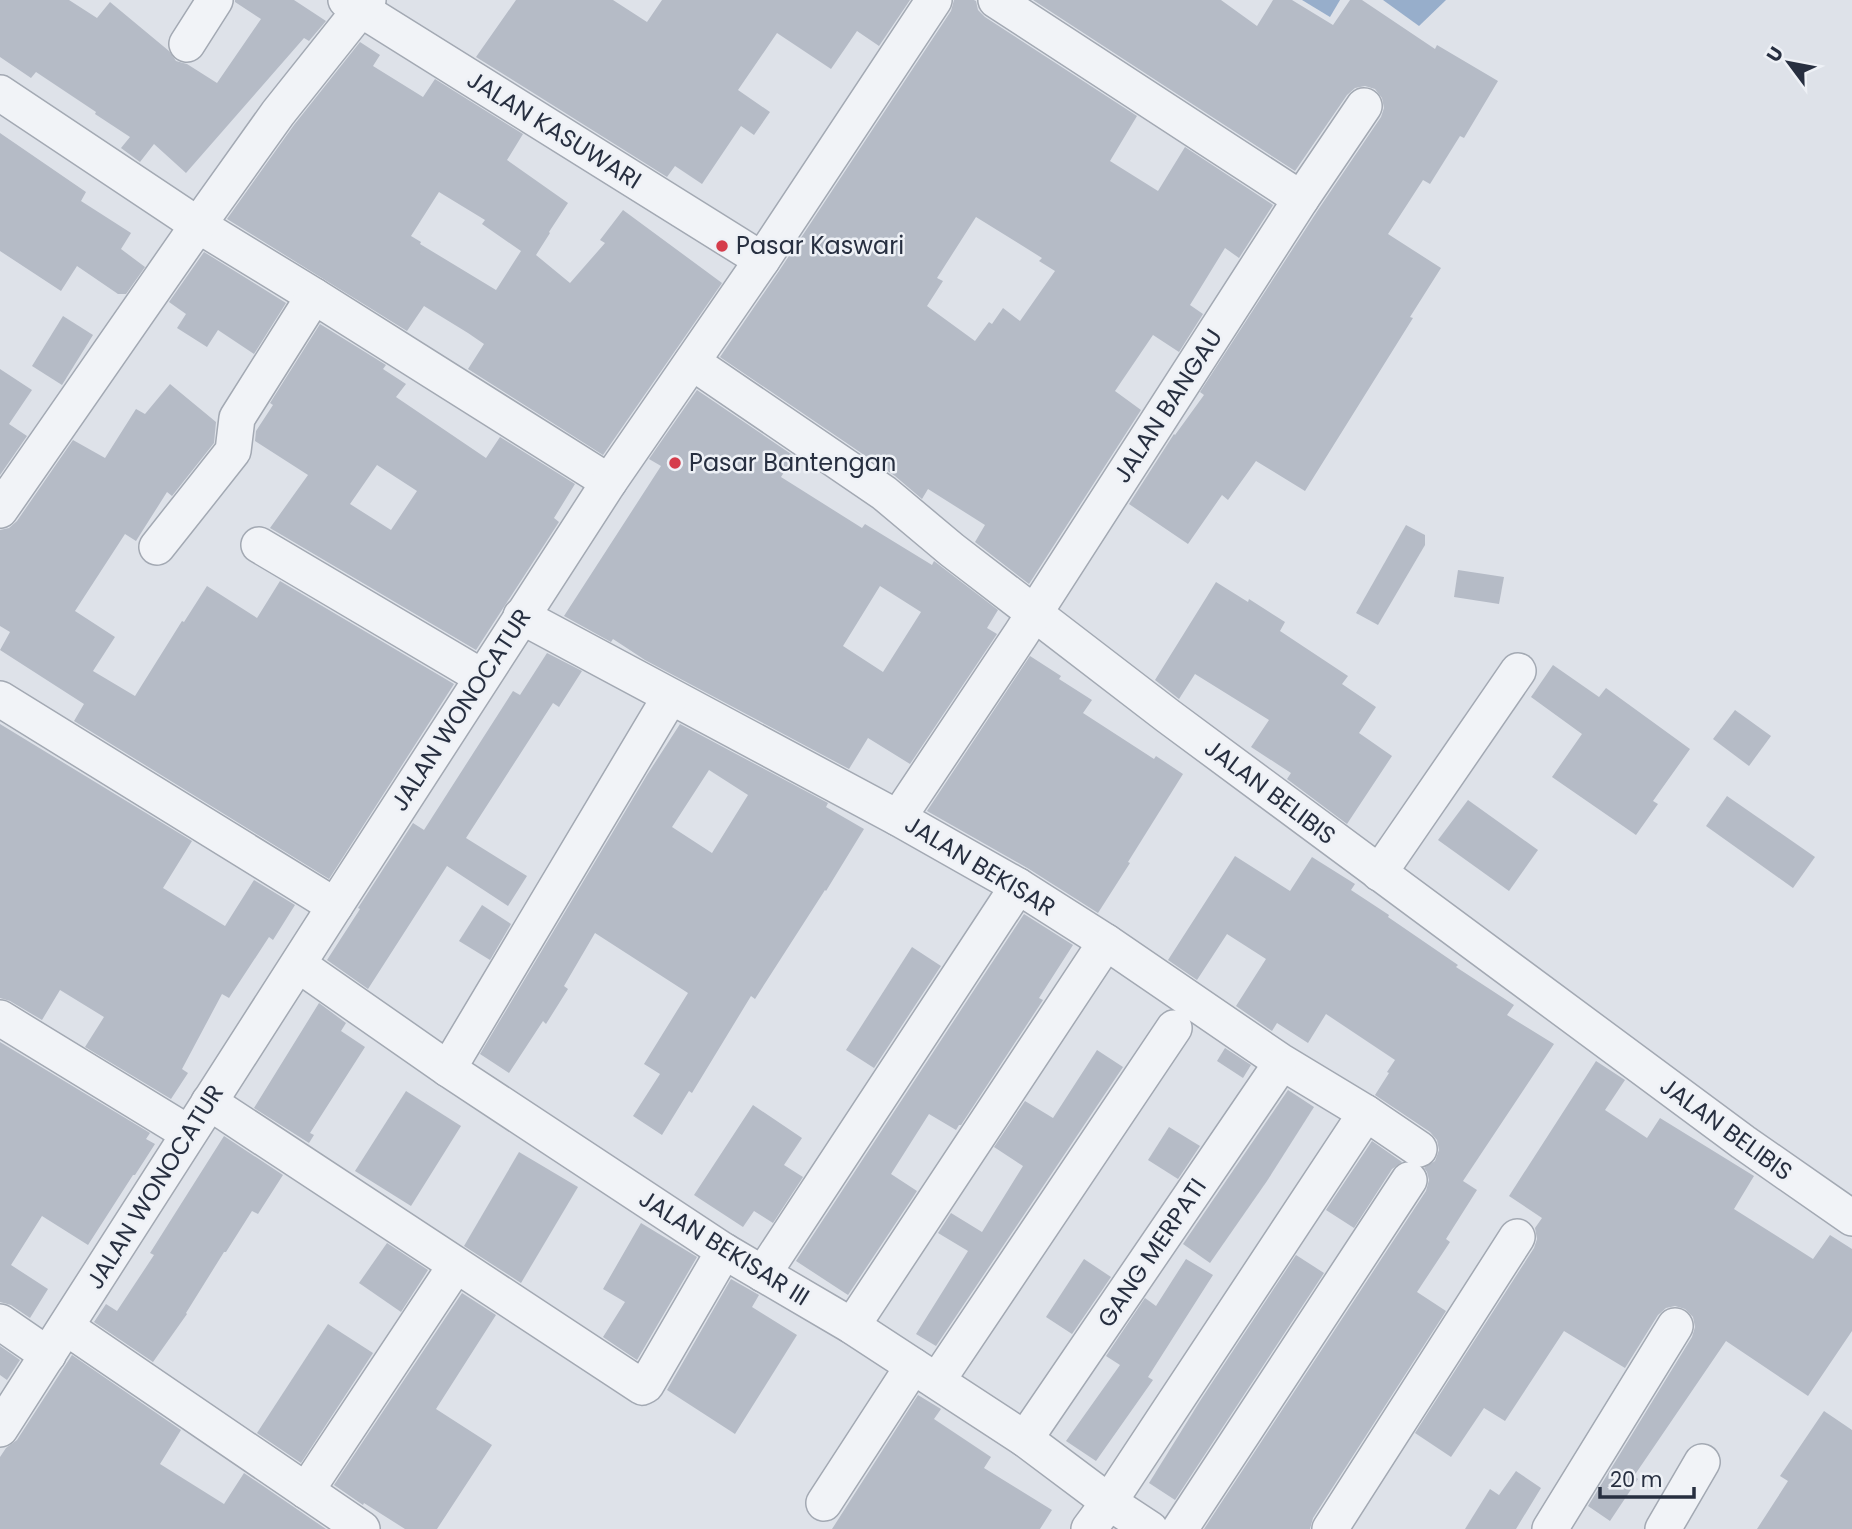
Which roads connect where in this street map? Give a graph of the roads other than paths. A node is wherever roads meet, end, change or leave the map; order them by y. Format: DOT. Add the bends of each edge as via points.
graph roads {
  1 [pos="215,0"];
  2 [pos="934,0"];
  3 [pos="996,0"];
  4 [pos="358,3"];
  5 [pos="187,44"];
  6 [pos="0,93"];
  7 [pos="1364,106"];
  8 [pos="1301,199"];
  9 [pos="198,225"];
  10 [pos="762,260"];
  11 [pos="314,296"];
  12 [pos="692,362"];
  13 [pos="609,482"];
  14 [pos="0,510"];
  15 [pos="259,545"];
  16 [pos="157,547"];
  17 [pos="1034,613"];
  18 [pos="521,616"];
  19 [pos="1518,671"];
  20 [pos="482,677"];
  21 [pos="670,697"];
  22 [pos="0,699"];
  23 [pos="898,818"];
  24 [pos="1379,873"];
  25 [pos="1018,886"];
  26 [pos="335,906"];
  27 [pos="1105,942"];
  28 [pos="299,965"];
  29 [pos="0,1018"];
  30 [pos="1174,1028"];
  31 [pos="1278,1068"];
  32 [pos="448,1069"];
  33 [pos="209,1102"];
  34 [pos="1366,1113"];
  35 [pos="188,1133"];
  36 [pos="1852,1218"];
  37 [pos="1517,1237"];
  38 [pos="724,1251"];
  39 [pos="456,1265"];
  40 [pos="763,1274"];
  41 [pos="0,1322"];
  42 [pos="852,1326"];
  43 [pos="1675,1326"];
  44 [pos="57,1341"];
  45 [pos="925,1374"];
  46 [pos="0,1429"];
  47 [pos="1025,1439"];
  48 [pos="1702,1462"];
  49 [pos="306,1491"];
  50 [pos="824,1503"];
  51 [pos="1099,1515"];
  52 [pos="362,1529"];
  53 [pos="1150,1529"];
  54 [pos="1180,1529"];
  55 [pos="1330,1529"];
  56 [pos="1549,1529"];
  57 [pos="1663,1529"];
  1 -- 5 [label="street"];
  2 -- 10 [label="street, JALAN WONOCATUR"];
  3 -- 8 [label="street"];
  4 -- 9 [label="street"];
  4 -- 10 [label="street, JALAN KASUWARI"];
  6 -- 9 [label="street"];
  7 -- 8 [label="street, JALAN BANGAU"];
  8 -- 17 [label="street, JALAN BANGAU"];
  9 -- 11 [label="street"];
  9 -- 14 [label="street"];
  10 -- 12 [label="street, JALAN WONOCATUR"];
  11 -- 13 [label="street"];
  11 -- 16 [label="street" via="237,418 233,451"];
  12 -- 13 [label="street, JALAN WONOCATUR"];
  12 -- 17 [label="street, JALAN BELIBIS" via="884,493"];
  13 -- 18 [label="street, JALAN WONOCATUR"];
  15 -- 20 [label="street"];
  17 -- 23 [label="street, JALAN BANGAU"];
  17 -- 24 [label="street, JALAN BELIBIS"];
  18 -- 20 [label="street, JALAN WONOCATUR"];
  18 -- 21 [label="street, JALAN BEKISAR"];
  19 -- 24 [label="street"];
  20 -- 26 [label="street, JALAN WONOCATUR"];
  21 -- 23 [label="street, JALAN BEKISAR"];
  21 -- 32 [label="street"];
  22 -- 26 [label="street"];
  23 -- 25 [label="street, JALAN BEKISAR"];
  24 -- 36 [label="street, JALAN BELIBIS"];
  25 -- 27 [label="street, JALAN BEKISAR"];
  25 -- 40 [label="street"];
  26 -- 28 [label="street, JALAN WONOCATUR"];
  27 -- 34 [label="street, JALAN BEKISAR" via="1280,1061"];
  27 -- 42 [label="street"];
  28 -- 32 [label="street, JALAN BEKISAR III"];
  28 -- 33 [label="street, JALAN WONOCATUR"];
  29 -- 35 [label="street"];
  30 -- 45 [label="street"];
  31 -- 47 [label="street, GANG MERPATI"];
  32 -- 38 [label="street, JALAN BEKISAR III"];
  33 -- 35 [label="street, JALAN WONOCATUR"];
  33 -- 39 [label="street"];
  34 -- 51 [label="street"];
  34 -- 54 [label="street, JALAN BEKISAR" via="1414,1164"];
  35 -- 44 [label="street, JALAN WONOCATUR"];
  37 -- 55 [label="street"];
  38 -- 39 [label="street" via="642,1387"];
  38 -- 40 [label="street, JALAN BEKISAR III"];
  39 -- 49 [label="street"];
  40 -- 42 [label="street, JALAN BEKISAR III"];
  41 -- 44 [label="street"];
  42 -- 45 [label="street, JALAN BEKISAR III"];
  43 -- 56 [label="street"];
  44 -- 46 [label="street, JALAN WONOCATUR"];
  44 -- 49 [label="street"];
  45 -- 47 [label="street, JALAN BEKISAR III"];
  45 -- 50 [label="street"];
  47 -- 51 [label="street, JALAN BEKISAR III"];
  48 -- 57 [label="street"];
  49 -- 52 [label="street"];
  51 -- 53 [label="street, JALAN BEKISAR III"];
}
